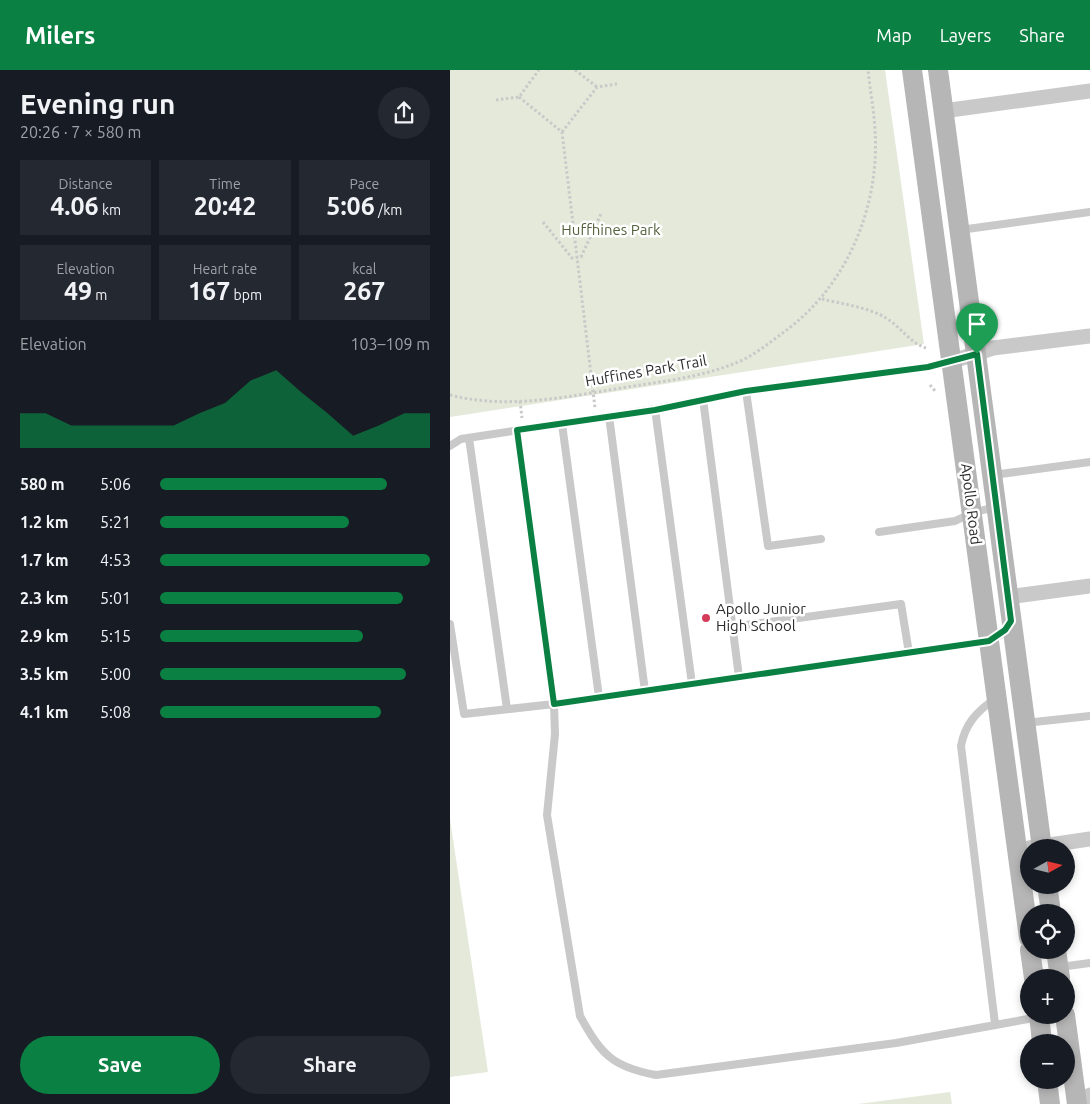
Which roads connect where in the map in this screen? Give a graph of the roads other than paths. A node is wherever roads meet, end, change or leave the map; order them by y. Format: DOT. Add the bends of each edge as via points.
graph roads {
  1 [pos="912,70"];
  2 [pos="938,70"];
  3 [pos="1090,91"];
  4 [pos="943,111"];
  5 [pos="1090,212"];
  6 [pos="960,230"];
  7 [pos="1090,336"];
  8 [pos="977,354"];
  9 [pos="953,361"];
  10 [pos="746,391"];
  11 [pos="703,399"];
  12 [pos="655,410"];
  13 [pos="609,416"];
  14 [pos="562,424"];
  15 [pos="517,430"];
  16 [pos="470,438"];
  17 [pos="450,446"];
  18 [pos="1090,462"];
  19 [pos="993,475"];
  20 [pos="997,506"];
  21 [pos="972,512"];
  22 [pos="879,532"];
  23 [pos="821,539"];
  24 [pos="1090,586"];
  25 [pos="1008,597"];
  26 [pos="1011,621"];
  27 [pos="450,624"];
  28 [pos="732,627"];
  29 [pos="989,641"];
  30 [pos="909,653"];
  31 [pos="739,677"];
  32 [pos="692,684"];
  33 [pos="645,691"];
  34 [pos="996,697"];
  35 [pos="599,698"];
  36 [pos="554,704"];
  37 [pos="507,709"];
  38 [pos="1090,716"];
  39 [pos="1026,723"];
  40 [pos="1030,839"];
  41 [pos="1032,839"];
  42 [pos="1090,839"];
  43 [pos="1075,841"];
  44 [pos="1090,963"];
  45 [pos="1058,965"];
  46 [pos="1020,1020"];
  47 [pos="995,1024"];
  48 [pos="1066,1024"];
  49 [pos="1048,1089"];
  50 [pos="1090,1095"];
  51 [pos="1050,1104"];
  52 [pos="1077,1104"];
  53 [pos="1084,1104"];
  1 -- 9 [label="street, Apollo Road"];
  2 -- 4 [label="street, Apollo Road"];
  3 -- 4 [label="street"];
  4 -- 6 [label="street, Apollo Road"];
  5 -- 6 [label="lane"];
  6 -- 8 [label="street, Apollo Road"];
  7 -- 8 [label="street" via="993,348"];
  8 -- 9 [label="street"];
  8 -- 19 [label="street, Apollo Road"];
  9 -- 10 [label="lane"];
  9 -- 21 [label="street, Apollo Road"];
  10 -- 11 [label="lane"];
  10 -- 23 [label="lane" via="768,546"];
  11 -- 12 [label="lane"];
  11 -- 28 [label="lane"];
  12 -- 13 [label="lane"];
  12 -- 32 [label="lane"];
  13 -- 14 [label="lane"];
  13 -- 33 [label="lane"];
  14 -- 15 [label="lane"];
  14 -- 35 [label="lane"];
  15 -- 16 [label="lane"];
  15 -- 36 [label="lane"];
  16 -- 17 [label="lane"];
  16 -- 37 [label="lane"];
  18 -- 19 [label="lane"];
  19 -- 20 [label="street, Apollo Road"];
  20 -- 21 [label="lane"];
  20 -- 25 [label="street, Apollo Road"];
  21 -- 22 [label="lane" via="955,521"];
  21 -- 29 [label="street, Apollo Road"];
  24 -- 25 [label="street"];
  25 -- 26 [label="street, Apollo Road"];
  26 -- 29 [label="lane" via="1005,630"];
  26 -- 39 [label="street, Apollo Road"];
  27 -- 37 [label="lane" via="464,714"];
  28 -- 30 [label="lane" via="901,604"];
  28 -- 31 [label="lane"];
  29 -- 30 [label="lane"];
  29 -- 34 [label="street, Apollo Road"];
  30 -- 31 [label="lane"];
  31 -- 32 [label="lane"];
  32 -- 33 [label="lane"];
  33 -- 35 [label="lane"];
  34 -- 40 [label="street, Apollo Road"];
  34 -- 47 [label="lane" via="980,710 964,731 961,746"];
  35 -- 36 [label="lane"];
  36 -- 37 [label="lane"];
  36 -- 47 [label="lane" via="555,734 547,815 580,1016 593,1040 610,1058 632,1071 656,1075 896,1043"];
  38 -- 39 [label="lane"];
  39 -- 41 [label="street, Apollo Road"];
  42 -- 43 [label="street"];
  44 -- 45 [label="lane"];
  46 -- 47 [label="lane"];
  48 -- 52 [label="street"];
  49 -- 51 [label="street"];
  50 -- 53 [label="street"];
}
